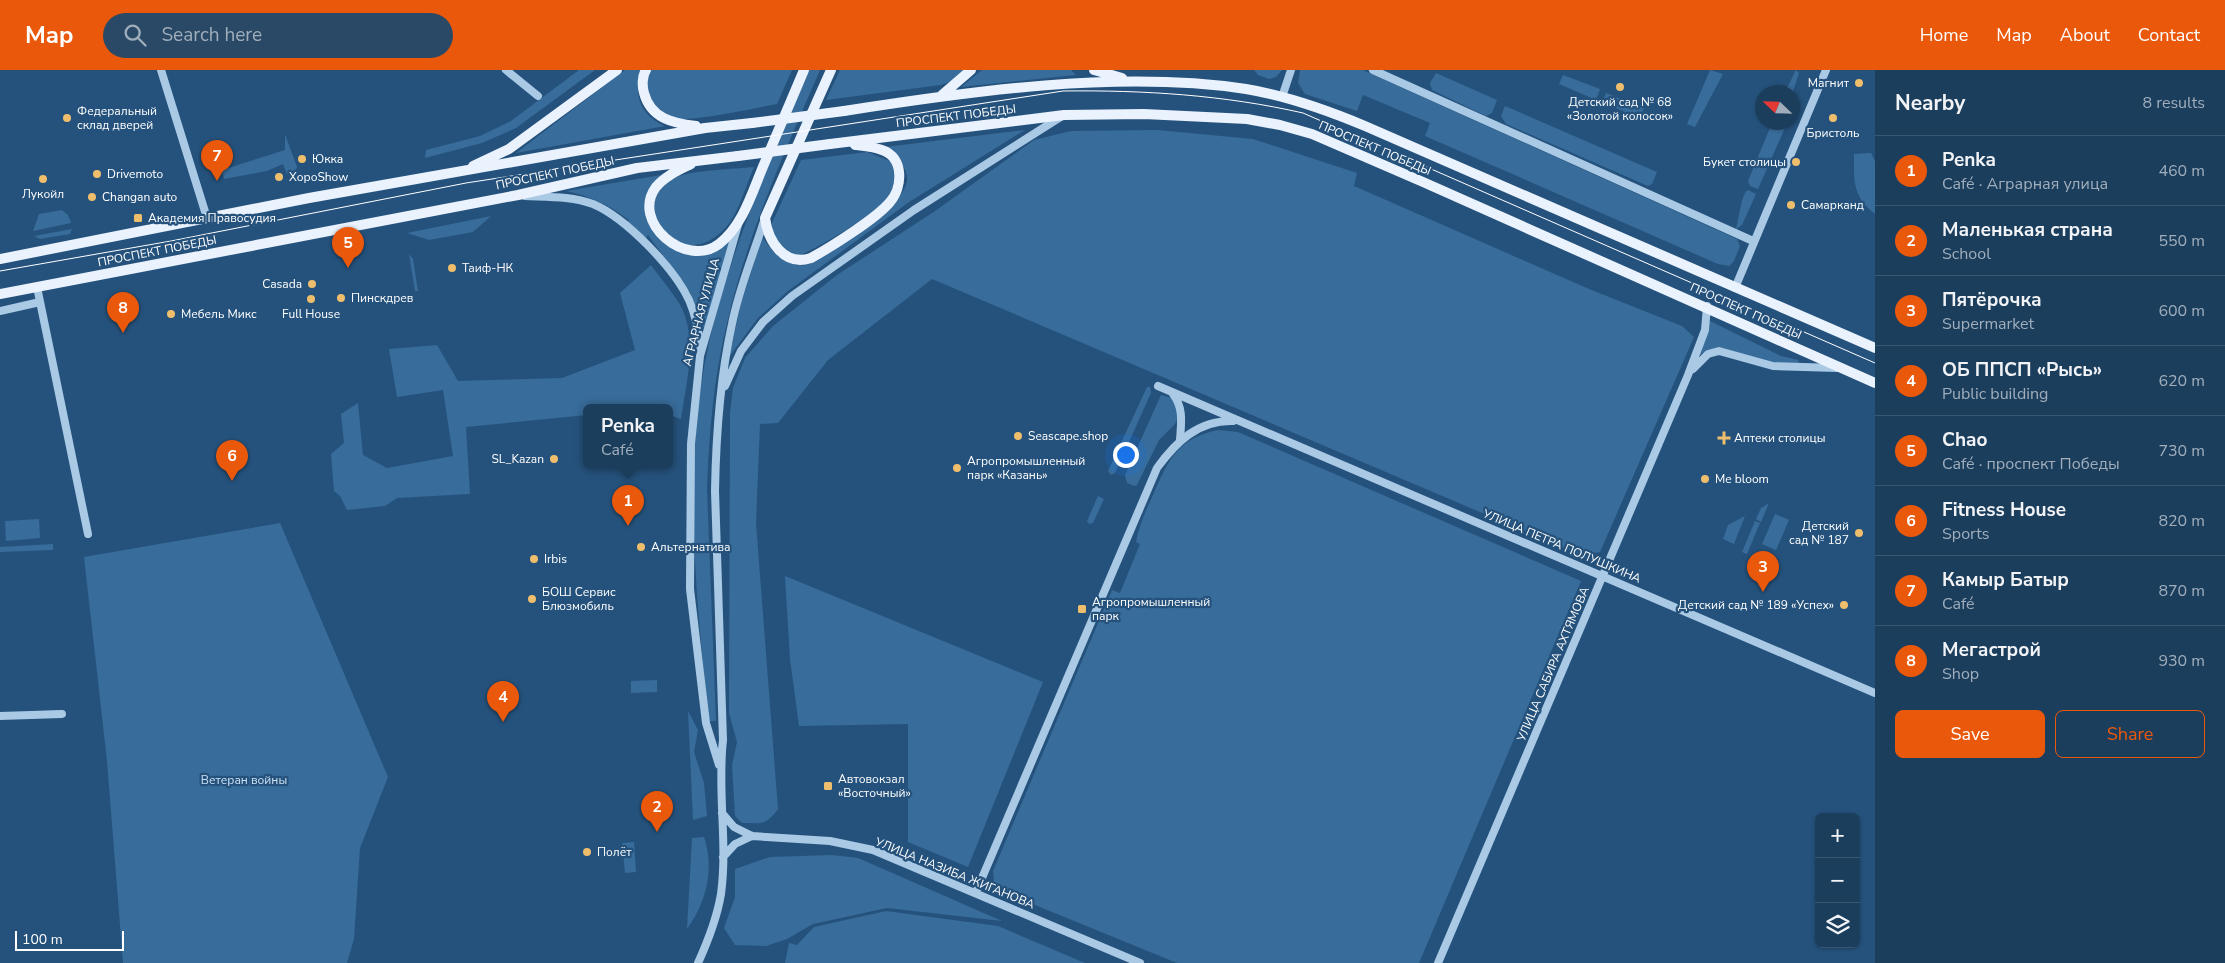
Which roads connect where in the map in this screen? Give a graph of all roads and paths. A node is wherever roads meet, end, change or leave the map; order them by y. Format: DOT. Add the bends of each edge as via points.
graph roads {
  1 [pos="161,70"];
  2 [pos="506,70"];
  3 [pos="618,70"];
  4 [pos="646,70"];
  5 [pos="804,70"];
  6 [pos="830,70"];
  7 [pos="971,70"];
  8 [pos="1094,70"];
  9 [pos="1291,70"];
  10 [pos="1373,70"];
  11 [pos="1826,70"];
  12 [pos="1130,80"];
  13 [pos="942,95"];
  14 [pos="538,96"];
  15 [pos="1282,97"];
  16 [pos="1064,115"];
  17 [pos="705,128"];
  18 [pos="842,143"];
  19 [pos="698,160"];
  20 [pos="459,172"];
  21 [pos="518,195"];
  22 [pos="207,218"];
  23 [pos="764,218"];
  24 [pos="739,221"];
  25 [pos="1753,241"];
  26 [pos="0,259"];
  27 [pos="37,287"];
  28 [pos="1735,288"];
  29 [pos="0,294"];
  30 [pos="40,302"];
  31 [pos="1707,306"];
  32 [pos="0,311"];
  33 [pos="1875,348"];
  34 [pos="700,356"];
  35 [pos="1840,368"];
  36 [pos="1688,375"];
  37 [pos="1875,383"];
  38 [pos="1158,386"];
  39 [pos="1172,393"];
  40 [pos="721,395"];
  41 [pos="1239,422"];
  42 [pos="1180,440"];
  43 [pos="88,534"];
  44 [pos="1603,576"];
  45 [pos="1875,693"];
  46 [pos="62,714"];
  47 [pos="0,716"];
  48 [pos="722,721"];
  49 [pos="706,723"];
  50 [pos="720,768"];
  51 [pos="722,813"];
  52 [pos="752,836"];
  53 [pos="723,857"];
  54 [pos="976,892"];
  55 [pos="698,963"];
  56 [pos="1140,963"];
  57 [pos="1438,963"];
  1 -- 22 [label="street"];
  2 -- 14 [label="street"];
  3 -- 20 [label="main road" via="509,149"];
  4 -- 17 [label="main road" via="642,88 646,102 654,112 670,122"];
  5 -- 24 [label="main road, АГРАРНАЯ УЛИЦА"];
  6 -- 23 [label="main road, АГРАРНАЯ УЛИЦА"];
  7 -- 13 [label="main road"];
  8 -- 12 [label="main road"];
  9 -- 15 [label="street"];
  10 -- 25 [label="street"];
  11 -- 25 [label="street"];
  12 -- 13 [label="main road, ПРОСПЕКТ ПОБЕДЫ"];
  12 -- 15 [label="main road, ПРОСПЕКТ ПОБЕДЫ" via="1245,88"];
  13 -- 17 [label="main road, ПРОСПЕКТ ПОБЕДЫ, bridge"];
  15 -- 28 [label="main road, ПРОСПЕКТ ПОБЕДЫ" via="1365,126"];
  16 -- 18 [label="main road, ПРОСПЕКТ ПОБЕДЫ"];
  16 -- 31 [label="main road, ПРОСПЕКТ ПОБЕДЫ" via="1144,114 1247,119 1312,134"];
  16 -- 40 [label="street" via="914,210 792,296 764,322 741,351"];
  17 -- 20 [label="main road, ПРОСПЕКТ ПОБЕДЫ"];
  18 -- 19 [label="main road, ПРОСПЕКТ ПОБЕДЫ, bridge"];
  18 -- 23 [label="main road" via="883,150 895,160 900,179 890,203 823,252 805,260 791,259 776,247 766,232"];
  19 -- 21 [label="main road, ПРОСПЕКТ ПОБЕДЫ" via="637,168"];
  19 -- 24 [label="main road" via="670,175 656,188 650,207 653,223 673,244 697,251 718,245"];
  20 -- 22 [label="main road, ПРОСПЕКТ ПОБЕДЫ"];
  21 -- 27 [label="main road, ПРОСПЕКТ ПОБЕДЫ"];
  21 -- 34 [label="street" via="576,199 592,204 609,212 634,232 674,276 688,299 696,321"];
  22 -- 26 [label="main road, ПРОСПЕКТ ПОБЕДЫ"];
  23 -- 40 [label="street, АГРАРНАЯ УЛИЦА" via="732,322"];
  24 -- 34 [label="street, АГРАРНАЯ УЛИЦА"];
  25 -- 28 [label="street"];
  27 -- 29 [label="main road, ПРОСПЕКТ ПОБЕДЫ"];
  27 -- 30 [label="street"];
  28 -- 33 [label="main road, ПРОСПЕКТ ПОБЕДЫ"];
  30 -- 32 [label="street"];
  30 -- 43 [label="street"];
  31 -- 35 [label="main road, ПРОСПЕКТ ПОБЕДЫ"];
  31 -- 36 [label="street, УЛИЦА САБИРА АХТЯМОВА" via="1705,330"];
  34 -- 49 [label="street, АГРАРНАЯ УЛИЦА" via="691,444 689,561"];
  35 -- 36 [label="street, УЛИЦА САБИРА АХТЯМОВА" via="1773,366 1719,351 1703,358"];
  35 -- 37 [label="main road, ПРОСПЕКТ ПОБЕДЫ"];
  36 -- 44 [label="street, УЛИЦА САБИРА АХТЯМОВА"];
  38 -- 39 [label="street, УЛИЦА ПЕТРА ПОЛУШКИНА"];
  39 -- 41 [label="street, УЛИЦА ПЕТРА ПОЛУШКИНА"];
  39 -- 42 [label="street" via="1182,413"];
  40 -- 48 [label="street, АГРАРНАЯ УЛИЦА" via="715,491"];
  41 -- 42 [label="street" via="1219,421"];
  41 -- 44 [label="street, УЛИЦА ПЕТРА ПОЛУШКИНА"];
  42 -- 54 [label="street" via="1156,468"];
  44 -- 45 [label="street, УЛИЦА ПЕТРА ПОЛУШКИНА"];
  44 -- 57 [label="street, УЛИЦА САБИРА АХТЯМОВА"];
  46 -- 47 [label="street"];
  48 -- 49 [label="street" via="722,727 716,728"];
  48 -- 50 [label="street, АГРАРНАЯ УЛИЦА"];
  49 -- 50 [label="street, АГРАРНАЯ УЛИЦА"];
  50 -- 51 [label="street, АГРАРНАЯ УЛИЦА"];
  51 -- 52 [label="street, УЛИЦА НАЗИБА ЖИГАНОВА" via="734,827"];
  51 -- 53 [label="street, АГРАРНАЯ УЛИЦА"];
  52 -- 53 [label="street" via="735,844"];
  52 -- 54 [label="street, УЛИЦА НАЗИБА ЖИГАНОВА" via="855,845"];
  53 -- 55 [label="street, АГРАРНАЯ УЛИЦА" via="721,894 715,922"];
  54 -- 56 [label="street, УЛИЦА НАЗИБА ЖИГАНОВА"];
}
